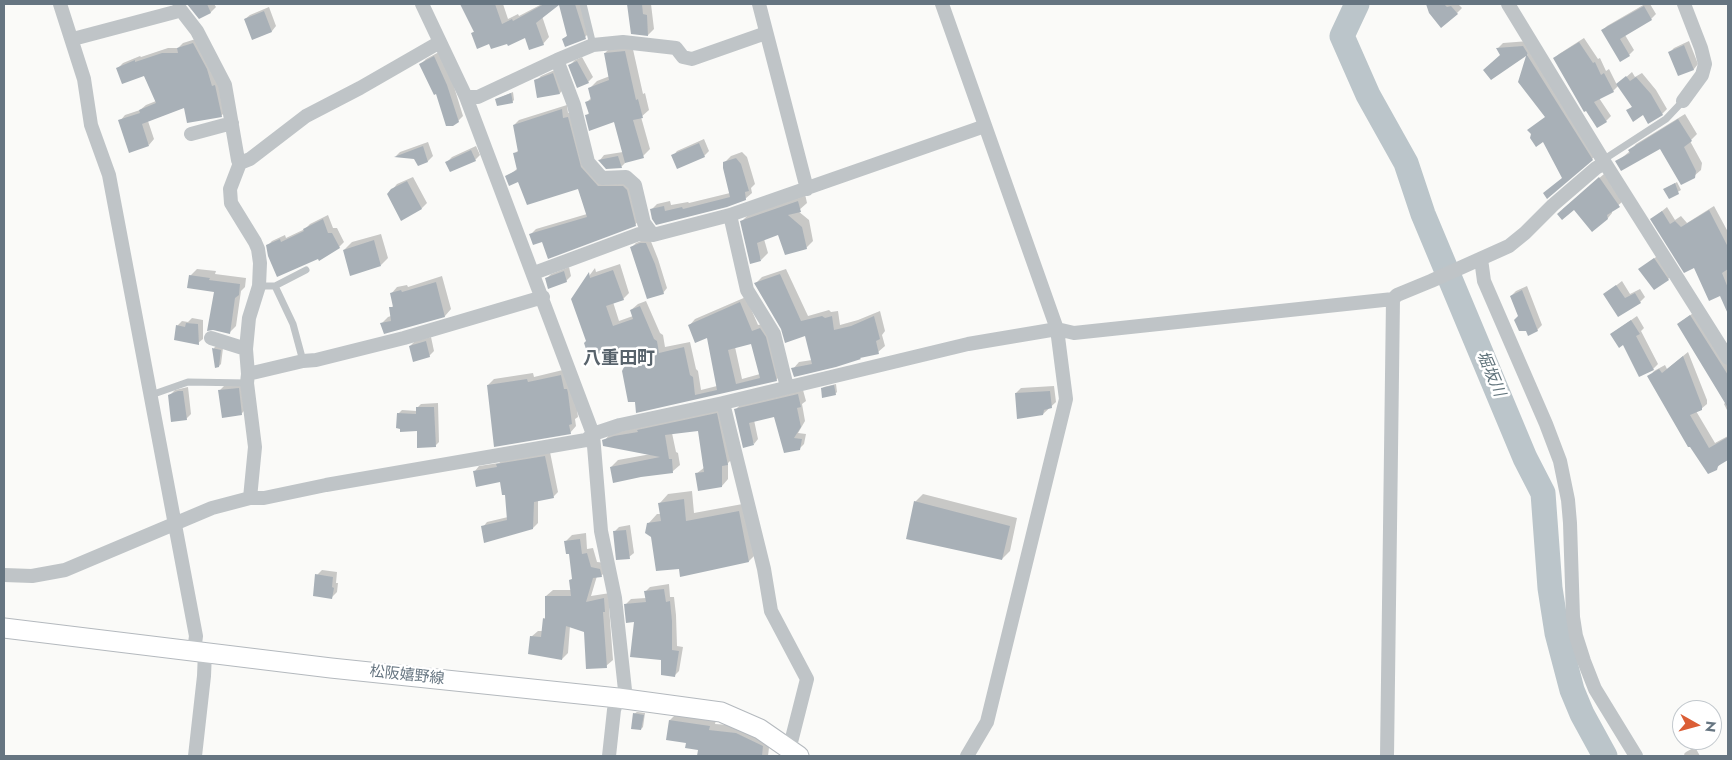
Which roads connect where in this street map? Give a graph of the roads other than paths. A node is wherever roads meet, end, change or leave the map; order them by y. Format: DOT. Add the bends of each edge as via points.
graph roads {
  1 [pos="60,4"];
  2 [pos="422,4"];
  3 [pos="583,4"];
  4 [pos="759,4"];
  5 [pos="942,4"];
  6 [pos="1508,4"];
  7 [pos="1684,4"];
  8 [pos="766,33"];
  9 [pos="73,39"];
  10 [pos="440,42"];
  11 [pos="593,45"];
  12 [pos="557,60"];
  13 [pos="466,97"];
  14 [pos="1683,101"];
  15 [pos="232,124"];
  16 [pos="985,126"];
  17 [pos="191,134"];
  18 [pos="1604,161"];
  19 [pos="240,163"];
  20 [pos="807,189"];
  21 [pos="730,216"];
  22 [pos="653,235"];
  23 [pos="1477,261"];
  24 [pos="306,270"];
  25 [pos="534,273"];
  26 [pos="259,286"];
  27 [pos="275,286"];
  28 [pos="543,297"];
  29 [pos="1393,299"];
  30 [pos="1057,329"];
  31 [pos="211,338"];
  32 [pos="246,349"];
  33 [pos="1726,350"];
  34 [pos="303,361"];
  35 [pos="248,378"];
  36 [pos="787,387"];
  37 [pos="151,395"];
  38 [pos="723,402"];
  39 [pos="593,434"];
  40 [pos="250,498"];
  41 [pos="174,524"];
  42 [pos="4,576"];
  43 [pos="4,628"];
  44 [pos="199,652"];
  45 [pos="618,698"];
  46 [pos="794,753"];
  47 [pos="195,756"];
  48 [pos="609,756"];
  49 [pos="967,756"];
  50 [pos="1387,756"];
  51 [pos="1636,756"];
  1 -- 9 [label="street"];
  2 -- 10 [label="street"];
  3 -- 11 [label="lane"];
  4 -- 8 [label="street"];
  5 -- 16 [label="street"];
  6 -- 18 [label="street"];
  7 -- 14 [label="street" via="1705,64 1702,75"];
  8 -- 11 [label="street" via="692,59 682,57 676,48 623,42"];
  8 -- 20 [label="street"];
  9 -- 15 [label="street" via="180,9 197,31 225,85"];
  9 -- 37 [label="street" via="92,125 110,175"];
  10 -- 13 [label="street"];
  10 -- 19 [label="street" via="306,116 250,159"];
  11 -- 12 [label="street"];
  12 -- 13 [label="street" via="478,97"];
  12 -- 22 [label="street" via="574,105 588,162 602,178 626,177 635,185 644,224"];
  13 -- 25 [label="street"];
  14 -- 18 [label="lane" via="1666,118"];
  15 -- 17 [label="street"];
  15 -- 19 [label="street"];
  16 -- 20 [label="street"];
  16 -- 30 [label="street"];
  18 -- 23 [label="street" via="1509,246"];
  18 -- 33 [label="street"];
  19 -- 26 [label="street" via="232,182 231,203 258,249"];
  20 -- 21 [label="street"];
  21 -- 22 [label="street"];
  21 -- 36 [label="street" via="747,290 774,334"];
  22 -- 25 [label="street" via="639,234"];
  23 -- 29 [label="street"];
  23 -- 51 [label="street" via="1560,461 1570,523 1573,617 1581,652 1594,689"];
  24 -- 27 [label="lane"];
  25 -- 28 [label="street"];
  26 -- 27 [label="lane"];
  26 -- 32 [label="street" via="249,318"];
  27 -- 34 [label="lane" via="293,324"];
  28 -- 34 [label="street" via="404,338"];
  28 -- 39 [label="street"];
  29 -- 30 [label="street" via="1074,333"];
  29 -- 50 [label="street"];
  30 -- 36 [label="street" via="968,344"];
  30 -- 49 [label="street" via="1066,399 987,722"];
  31 -- 32 [label="street"];
  32 -- 35 [label="street"];
  34 -- 35 [label="street"];
  35 -- 37 [label="lane" via="188,382"];
  35 -- 40 [label="street" via="255,447"];
  36 -- 38 [label="street"];
  37 -- 41 [label="street"];
  38 -- 39 [label="street"];
  38 -- 46 [label="street" via="764,569 771,611 807,679"];
  39 -- 40 [label="street" via="586,440"];
  39 -- 45 [label="street" via="601,531 615,598 625,690"];
  40 -- 41 [label="street" via="212,508"];
  41 -- 42 [label="street" via="65,570 32,576"];
  41 -- 44 [label="street"];
  43 -- 44 [label="main road, 松阪嬉野線"];
  44 -- 45 [label="main road, 松阪嬉野線"];
  44 -- 47 [label="street" via="204,676"];
  45 -- 46 [label="main road, 松阪嬉野線" via="721,712 760,729"];
  45 -- 48 [label="street"];
}
